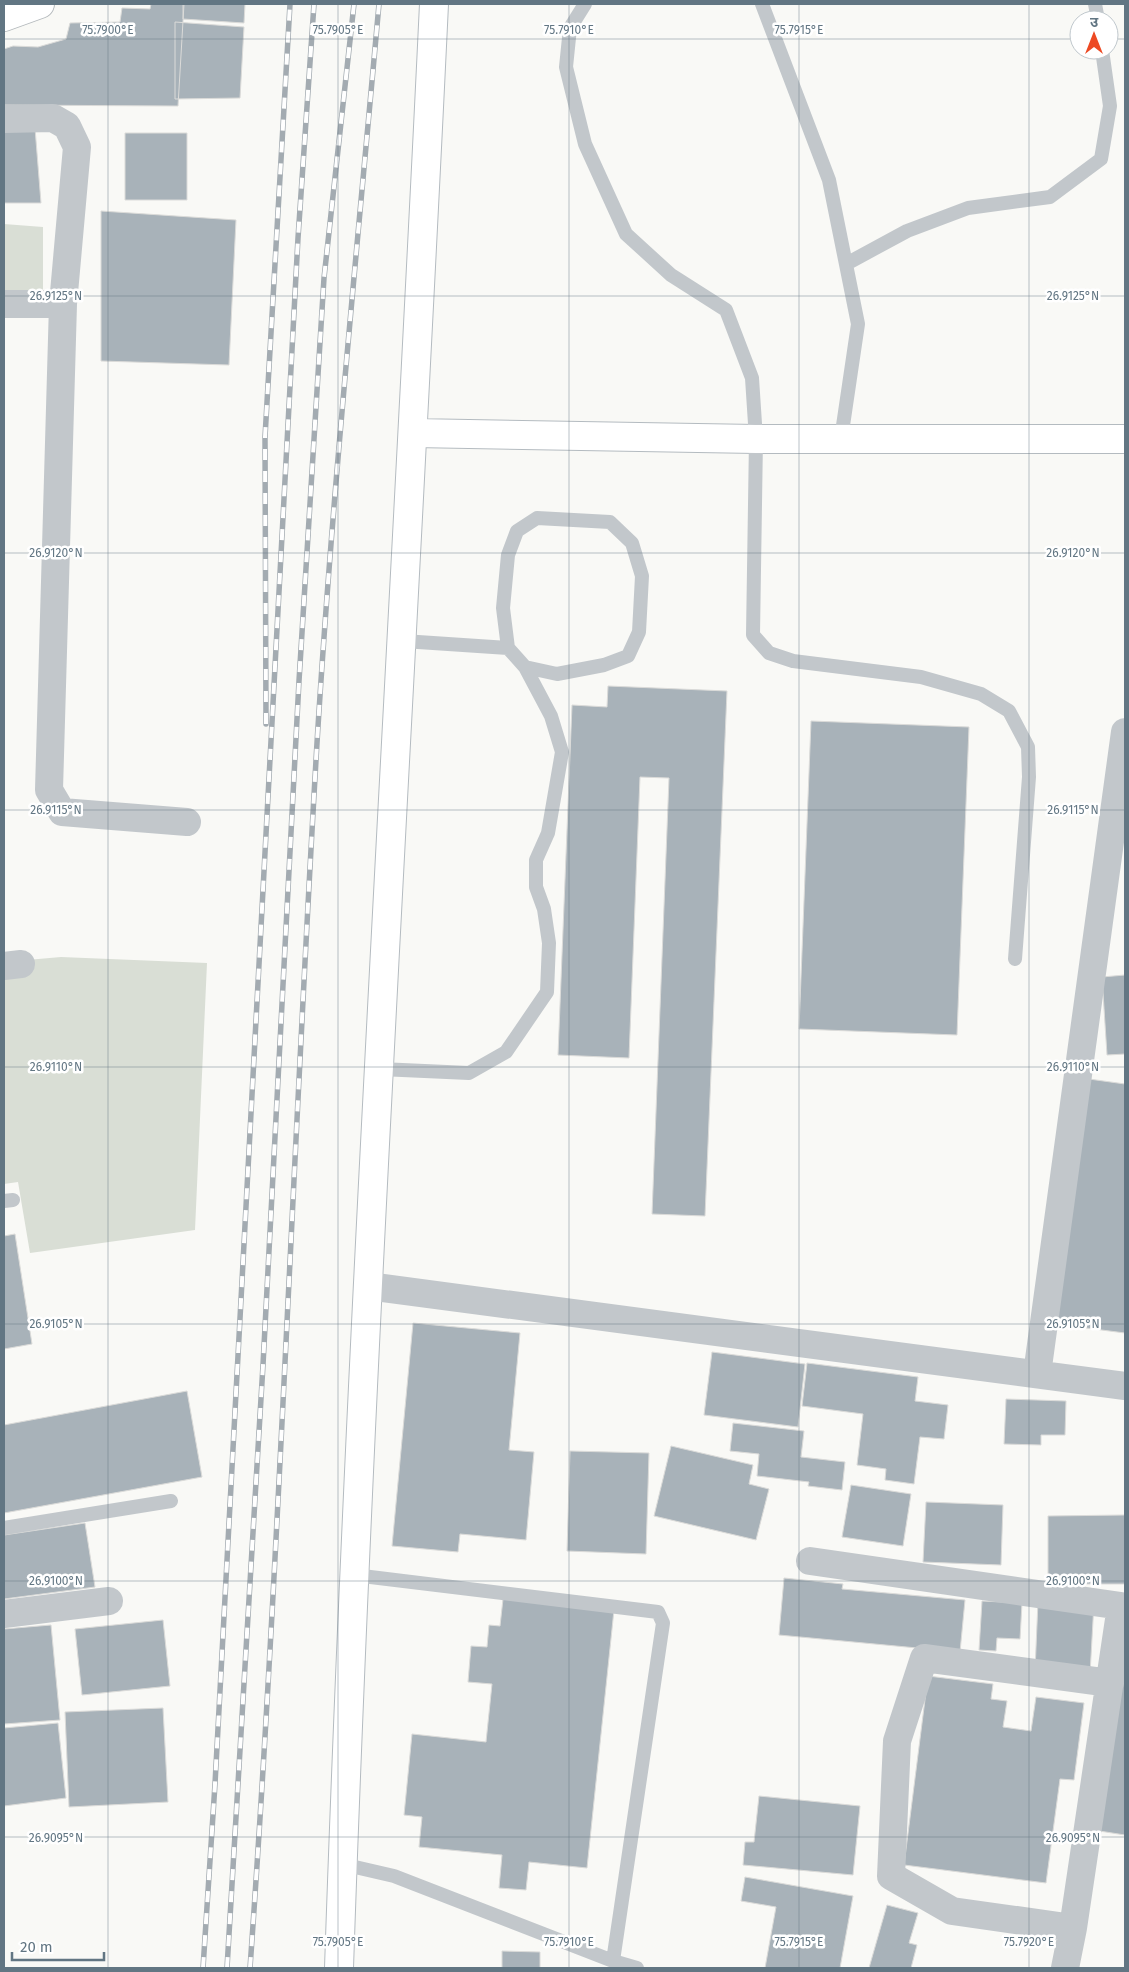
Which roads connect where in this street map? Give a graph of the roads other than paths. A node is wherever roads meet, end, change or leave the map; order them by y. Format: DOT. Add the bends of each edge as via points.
graph roads {
  1 [pos="40,4"];
  2 [pos="434,4"];
  3 [pos="585,4"];
  4 [pos="762,4"];
  5 [pos="4,17"];
  6 [pos="1103,60"];
  7 [pos="4,118"];
  8 [pos="846,264"];
  9 [pos="4,304"];
  10 [pos="63,304"];
  11 [pos="414,433"];
  12 [pos="756,439"];
  13 [pos="841,439"];
  14 [pos="1125,439"];
  15 [pos="403,641"];
  16 [pos="508,648"];
  17 [pos="525,667"];
  18 [pos="1125,732"];
  19 [pos="187,822"];
  20 [pos="1015,959"];
  21 [pos="380,1069"];
  22 [pos="368,1286"];
  23 [pos="1037,1374"];
  24 [pos="1125,1386"];
  25 [pos="171,1501"];
  26 [pos="4,1528"];
  27 [pos="810,1561"];
  28 [pos="354,1575"];
  29 [pos="109,1600"];
  30 [pos="4,1614"];
  31 [pos="1110,1683"];
  32 [pos="342,1864"];
  33 [pos="1074,1928"];
  34 [pos="613,1961"];
  35 [pos="339,1968"];
  36 [pos="637,1968"];
  37 [pos="1066,1968"];
  1 -- 5 [label="main road"];
  2 -- 11 [label="main road"];
  3 -- 12 [label="lane" via="570,28 566,67 585,144 626,234 671,275 726,310 752,378"];
  4 -- 8 [label="lane" via="829,180"];
  6 -- 8 [label="lane" via="1110,106 1101,159 1050,197 968,208 907,231"];
  7 -- 10 [label="street" via="53,118 67,126 77,147"];
  8 -- 13 [label="lane" via="858,324"];
  9 -- 10 [label="street"];
  10 -- 19 [label="street" via="49,790 62,812"];
  11 -- 12 [label="main road"];
  11 -- 15 [label="main road"];
  12 -- 13 [label="main road"];
  12 -- 20 [label="lane" via="753,634 768,653 793,661 920,677 981,694 1009,711 1028,747 1029,777"];
  13 -- 14 [label="main road"];
  15 -- 16 [label="lane"];
  15 -- 21 [label="main road"];
  16 -- 17 [label="lane"];
  16 -- 17 [label="lane" via="503,608 508,555 518,531 537,518 610,522 632,543 642,576 639,632 628,656 604,665 557,674"];
  17 -- 21 [label="lane" via="551,716 562,752 548,833 536,860 536,887 544,909 549,943 547,992 506,1052 469,1073"];
  18 -- 23 [label="street"];
  21 -- 22 [label="main road"];
  22 -- 23 [label="street"];
  22 -- 28 [label="main road"];
  23 -- 24 [label="street"];
  25 -- 26 [label="lane"];
  27 -- 31 [label="street" via="1121,1606"];
  28 -- 32 [label="main road"];
  28 -- 34 [label="lane" via="658,1612 663,1623 660,1649"];
  29 -- 30 [label="street"];
  31 -- 33 [label="street"];
  31 -- 33 [label="street" via="924,1658 897,1741 891,1876 952,1911"];
  32 -- 34 [label="lane" via="394,1876"];
  32 -- 35 [label="main road"];
  33 -- 37 [label="street"];
  34 -- 36 [label="lane"];
}
